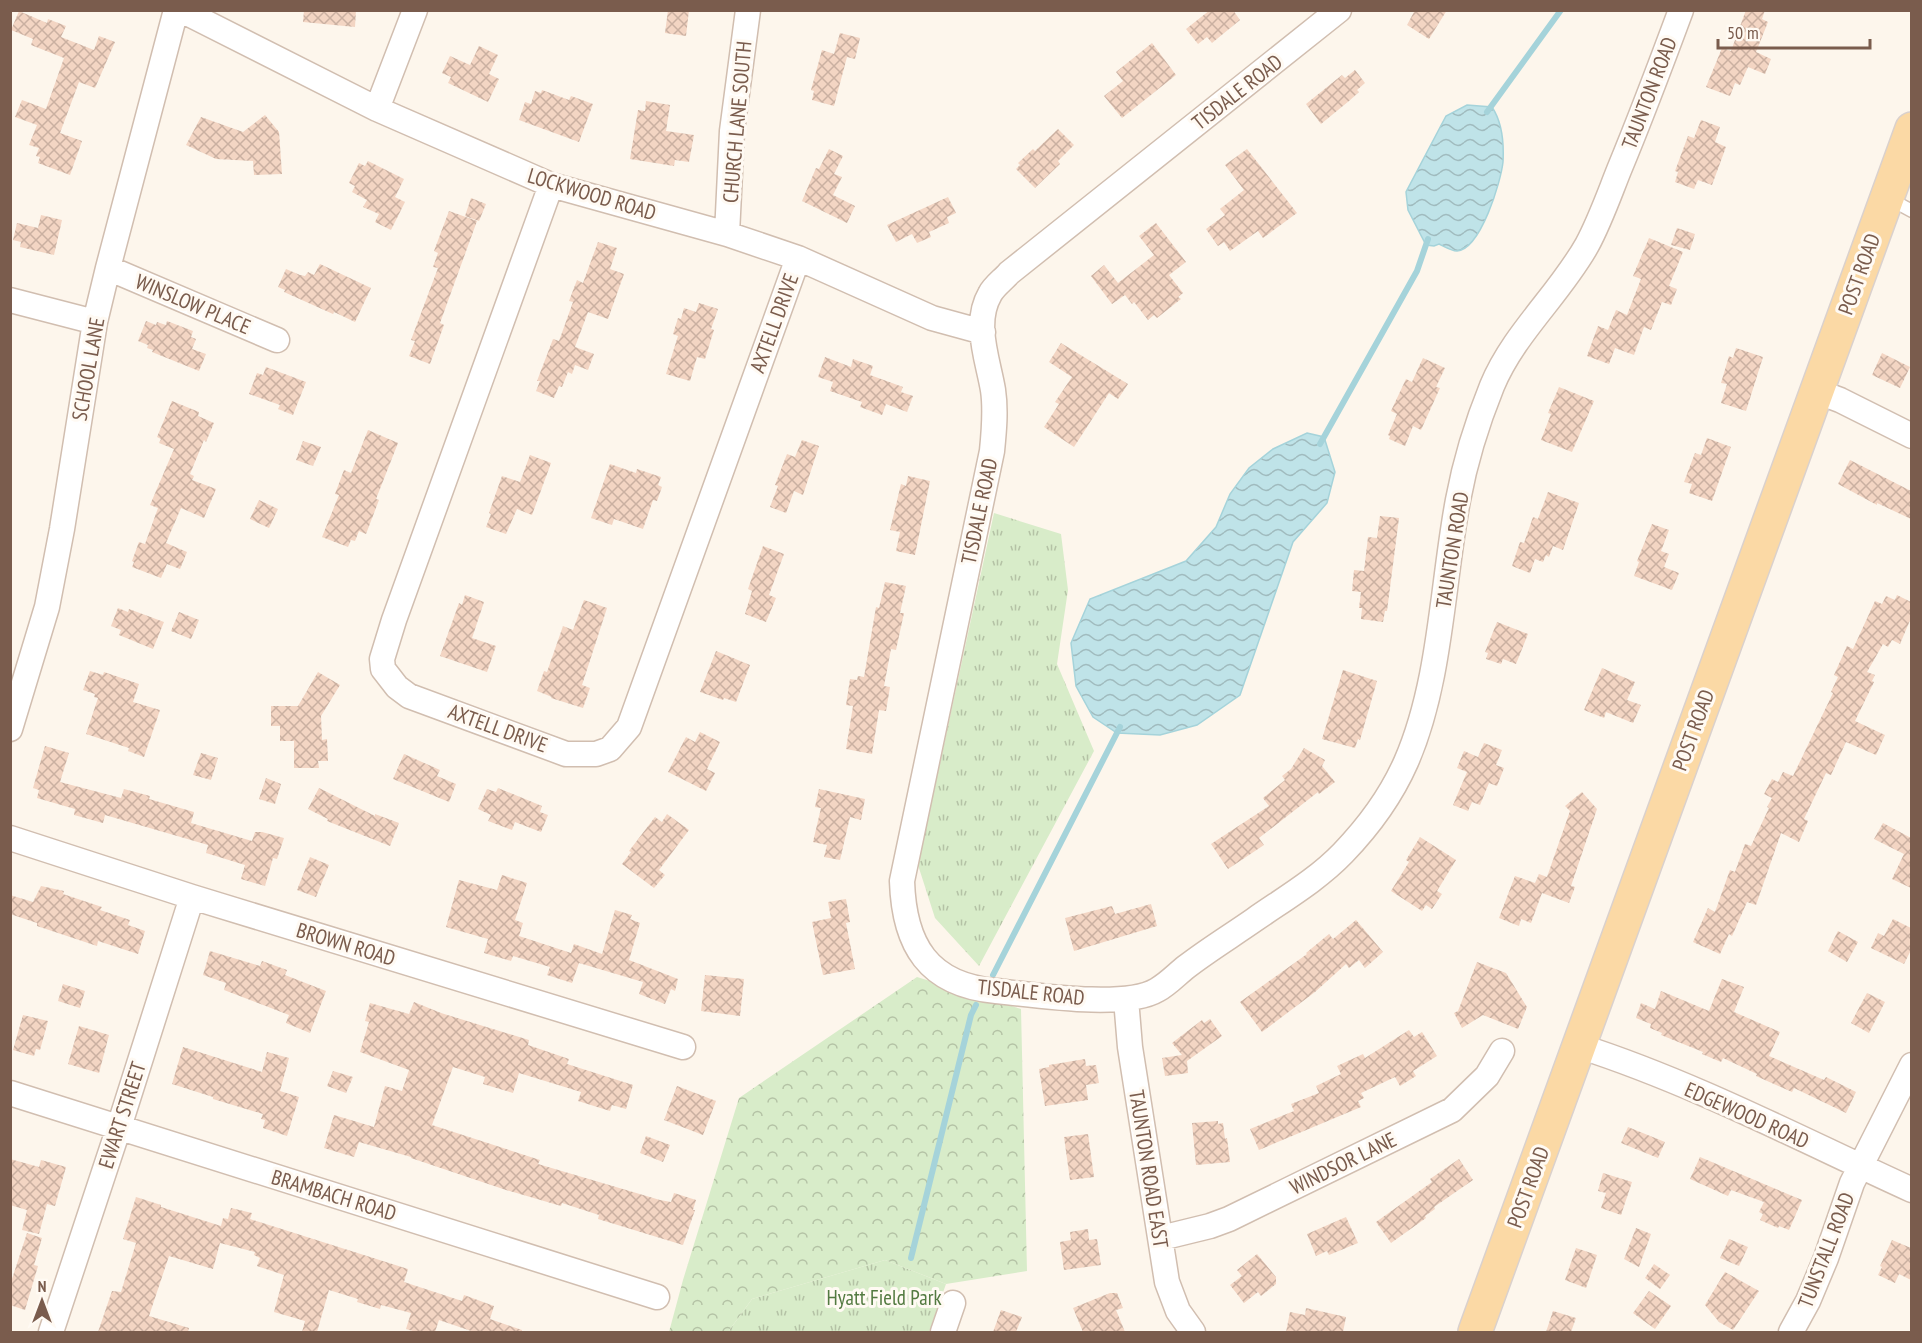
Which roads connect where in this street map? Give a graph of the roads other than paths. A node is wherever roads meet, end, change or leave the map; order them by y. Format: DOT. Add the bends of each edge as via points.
graph roads {
  1 [pos="176,10"];
  2 [pos="181,10"];
  3 [pos="415,10"];
  4 [pos="748,10"];
  5 [pos="1339,10"];
  6 [pos="1681,10"];
  7 [pos="377,109"];
  8 [pos="1911,129"];
  9 [pos="551,185"];
  10 [pos="1899,204"];
  11 [pos="727,234"];
  12 [pos="798,258"];
  13 [pos="108,268"];
  14 [pos="10,300"];
  15 [pos="96,322"];
  16 [pos="983,333"];
  17 [pos="277,340"];
  18 [pos="1816,391"];
  19 [pos="1911,436"];
  20 [pos="10,729"];
  21 [pos="10,838"];
  22 [pos="192,897"];
  23 [pos="1126,999"];
  24 [pos="1579,1046"];
  25 [pos="683,1047"];
  26 [pos="1502,1052"];
  27 [pos="1911,1065"];
  28 [pos="10,1093"];
  29 [pos="119,1127"];
  30 [pos="1860,1166"];
  31 [pos="1911,1190"];
  32 [pos="1161,1238"];
  33 [pos="657,1297"];
  34 [pos="953,1303"];
  35 [pos="51,1332"];
  36 [pos="943,1332"];
  37 [pos="1193,1332"];
  38 [pos="1475,1332"];
  39 [pos="1791,1332"];
  1 -- 13 [label="street, SCHOOL LANE"];
  2 -- 7 [label="street, LOCKWOOD ROAD"];
  3 -- 7 [label="street"];
  4 -- 11 [label="street, CHURCH LANE SOUTH" via="732,131"];
  5 -- 16 [label="street, TISDALE ROAD" via="1009,273 990,294 983,313"];
  6 -- 23 [label="street, TAUNTON ROAD" via="1587,245 1514,343 1493,382 1458,499 1437,648 1422,715 1406,762 1389,794 1346,849 1310,881 1158,990"];
  7 -- 9 [label="street, LOCKWOOD ROAD"];
  8 -- 10 [label="main road, POST ROAD"];
  9 -- 11 [label="street, LOCKWOOD ROAD"];
  9 -- 12 [label="street, AXTELL DRIVE" via="382,659 388,677 409,696 566,754 596,754 610,749 628,727"];
  10 -- 18 [label="main road, POST ROAD"];
  11 -- 12 [label="street, LOCKWOOD ROAD"];
  12 -- 16 [label="street, LOCKWOOD ROAD" via="932,318"];
  13 -- 15 [label="street, SCHOOL LANE"];
  13 -- 17 [label="street, WINSLOW PLACE"];
  14 -- 15 [label="street"];
  15 -- 20 [label="street, SCHOOL LANE" via="47,607"];
  16 -- 23 [label="street, TISDALE ROAD" via="993,391 992,451 910,836 902,881 904,915 924,960 962,984 996,991"];
  18 -- 19 [label="street"];
  18 -- 24 [label="main road, POST ROAD"];
  21 -- 22 [label="street, BROWN ROAD"];
  22 -- 25 [label="street, BROWN ROAD"];
  22 -- 29 [label="street, EWART STREET"];
  23 -- 32 [label="street, TAUNTON ROAD EAST"];
  24 -- 30 [label="street, EDGEWOOD ROAD" via="1725,1104"];
  24 -- 38 [label="main road, POST ROAD"];
  26 -- 32 [label="street, WINDSOR LANE" via="1487,1076 1452,1110 1229,1219"];
  27 -- 30 [label="street, TUNSTALL ROAD"];
  28 -- 29 [label="street, BRAMBACH ROAD"];
  29 -- 33 [label="street, BRAMBACH ROAD"];
  29 -- 35 [label="street, EWART STREET"];
  30 -- 31 [label="street, EDGEWOOD ROAD"];
  30 -- 39 [label="street, TUNSTALL ROAD" via="1820,1274"];
  32 -- 37 [label="street, TAUNTON ROAD EAST" via="1167,1282"];
  34 -- 36 [label="street"];
}
